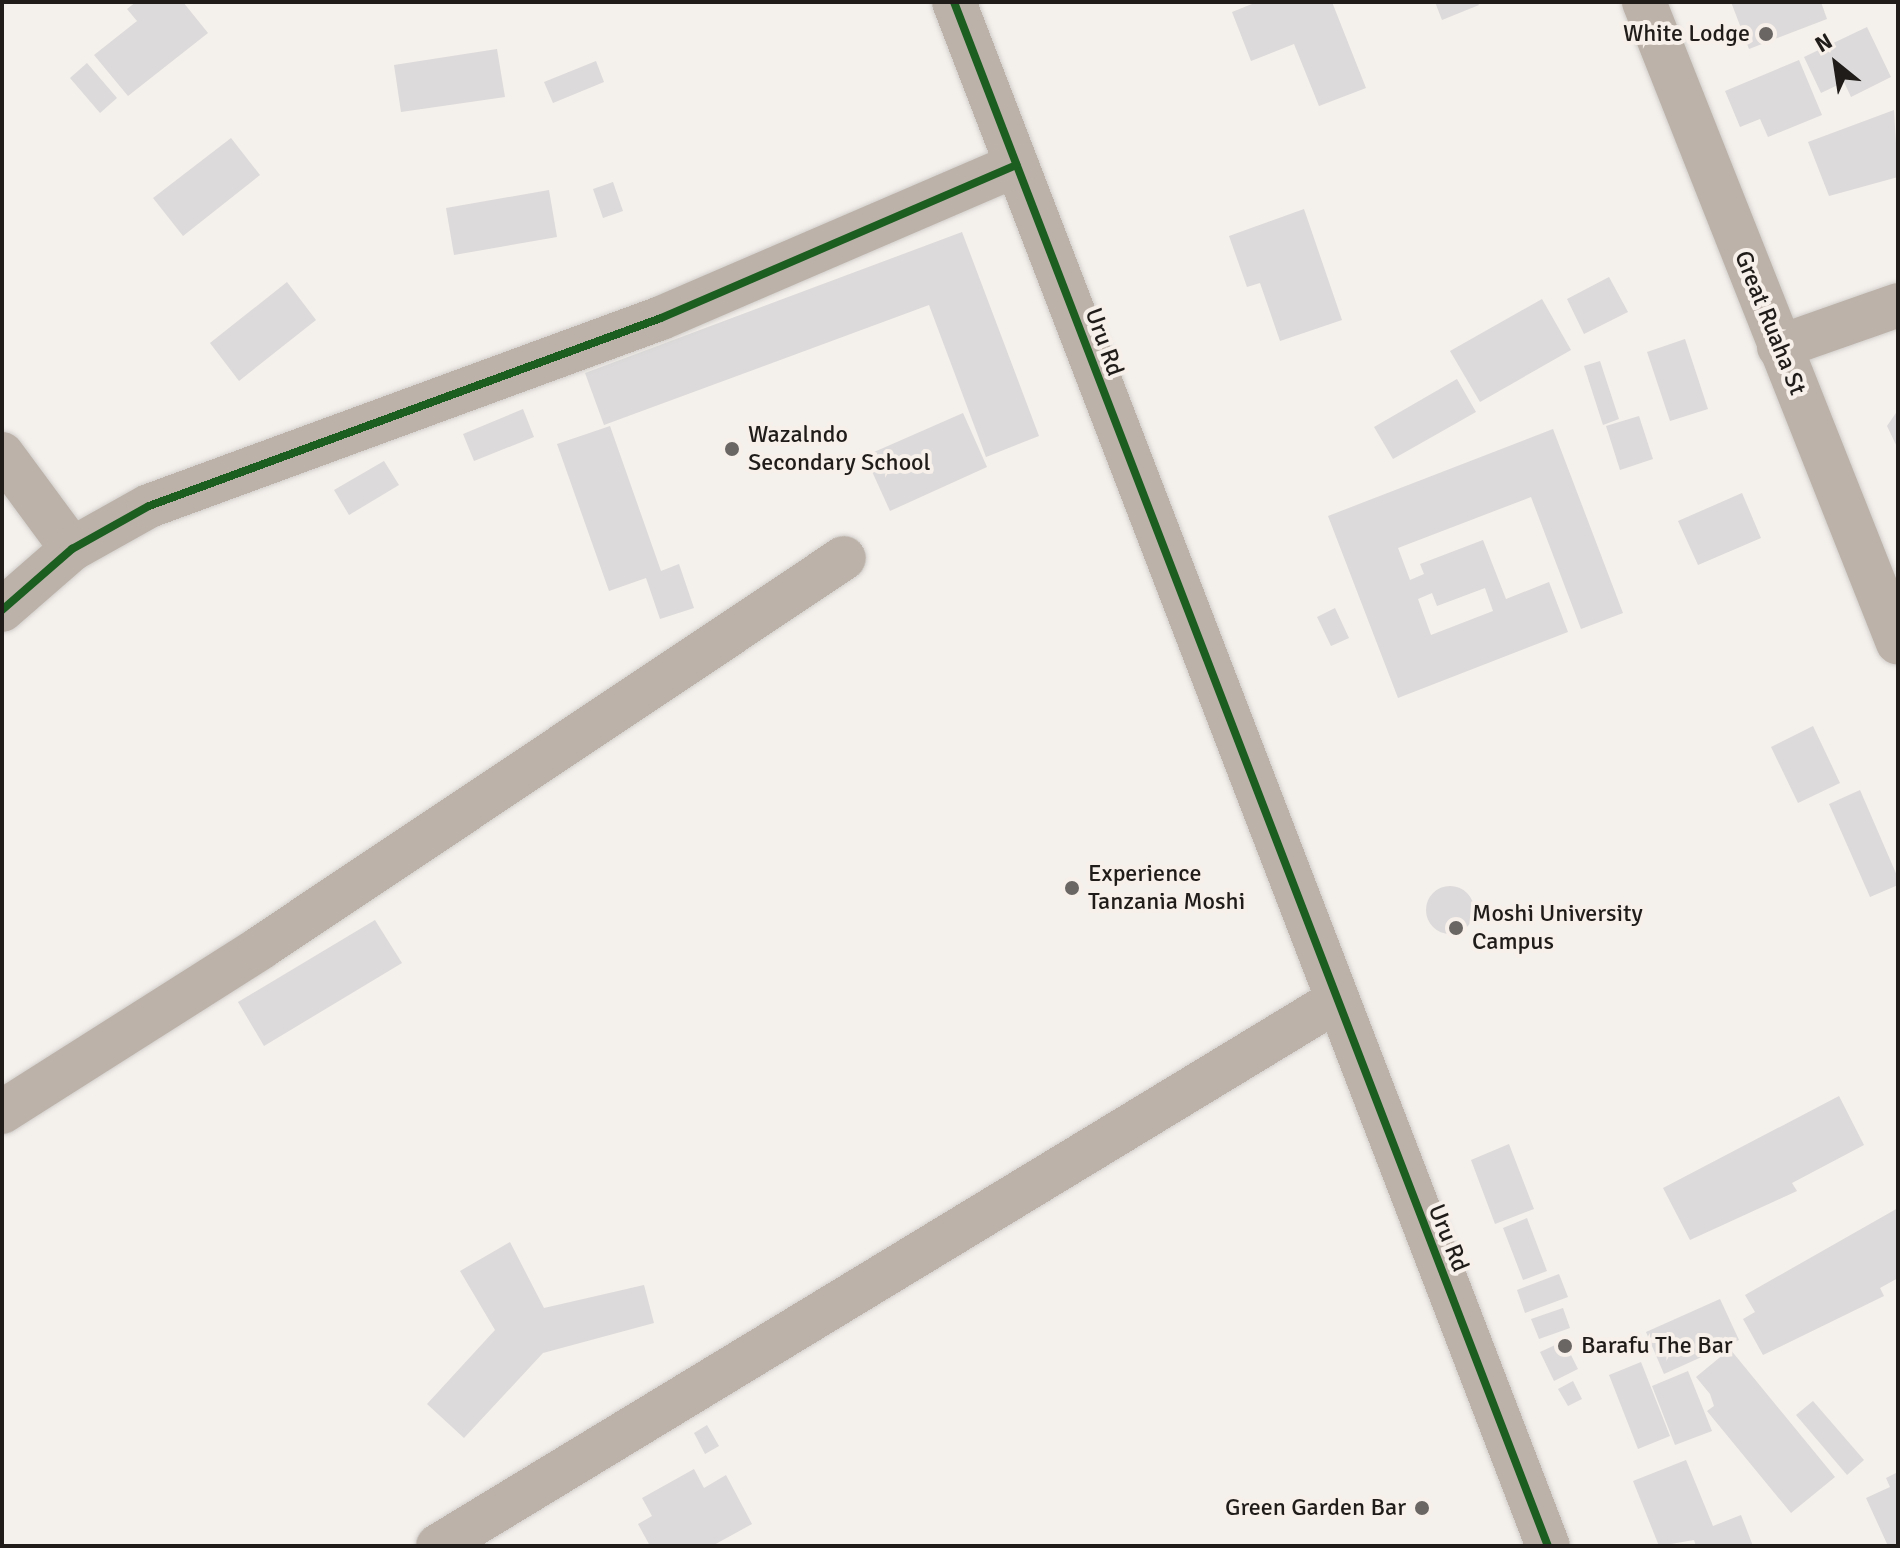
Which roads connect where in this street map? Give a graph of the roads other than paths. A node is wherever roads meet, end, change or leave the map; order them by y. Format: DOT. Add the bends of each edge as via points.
graph roads {
  1 [pos="954,2"];
  2 [pos="1644,2"];
  3 [pos="1017,165"];
  4 [pos="1898,305"];
  5 [pos="1779,347"];
  6 [pos="2,454"];
  7 [pos="72,549"];
  8 [pos="844,558"];
  9 [pos="2,610"];
  10 [pos="1898,643"];
  11 [pos="1334,1002"];
  12 [pos="2,1112"];
  13 [pos="438,1546"];
  14 [pos="1548,1546"];
  1 -- 3 [label="street, Uru Rd"];
  2 -- 5 [label="street, Great Ruaha St"];
  3 -- 7 [label="street" via="661,318 202,484"];
  3 -- 11 [label="street, Uru Rd"];
  4 -- 5 [label="street"];
  5 -- 10 [label="street, Great Ruaha St"];
  6 -- 7 [label="street"];
  7 -- 9 [label="street"];
  8 -- 12 [label="street" via="260,948"];
  11 -- 13 [label="street"];
  11 -- 14 [label="street, Uru Rd"];
}
